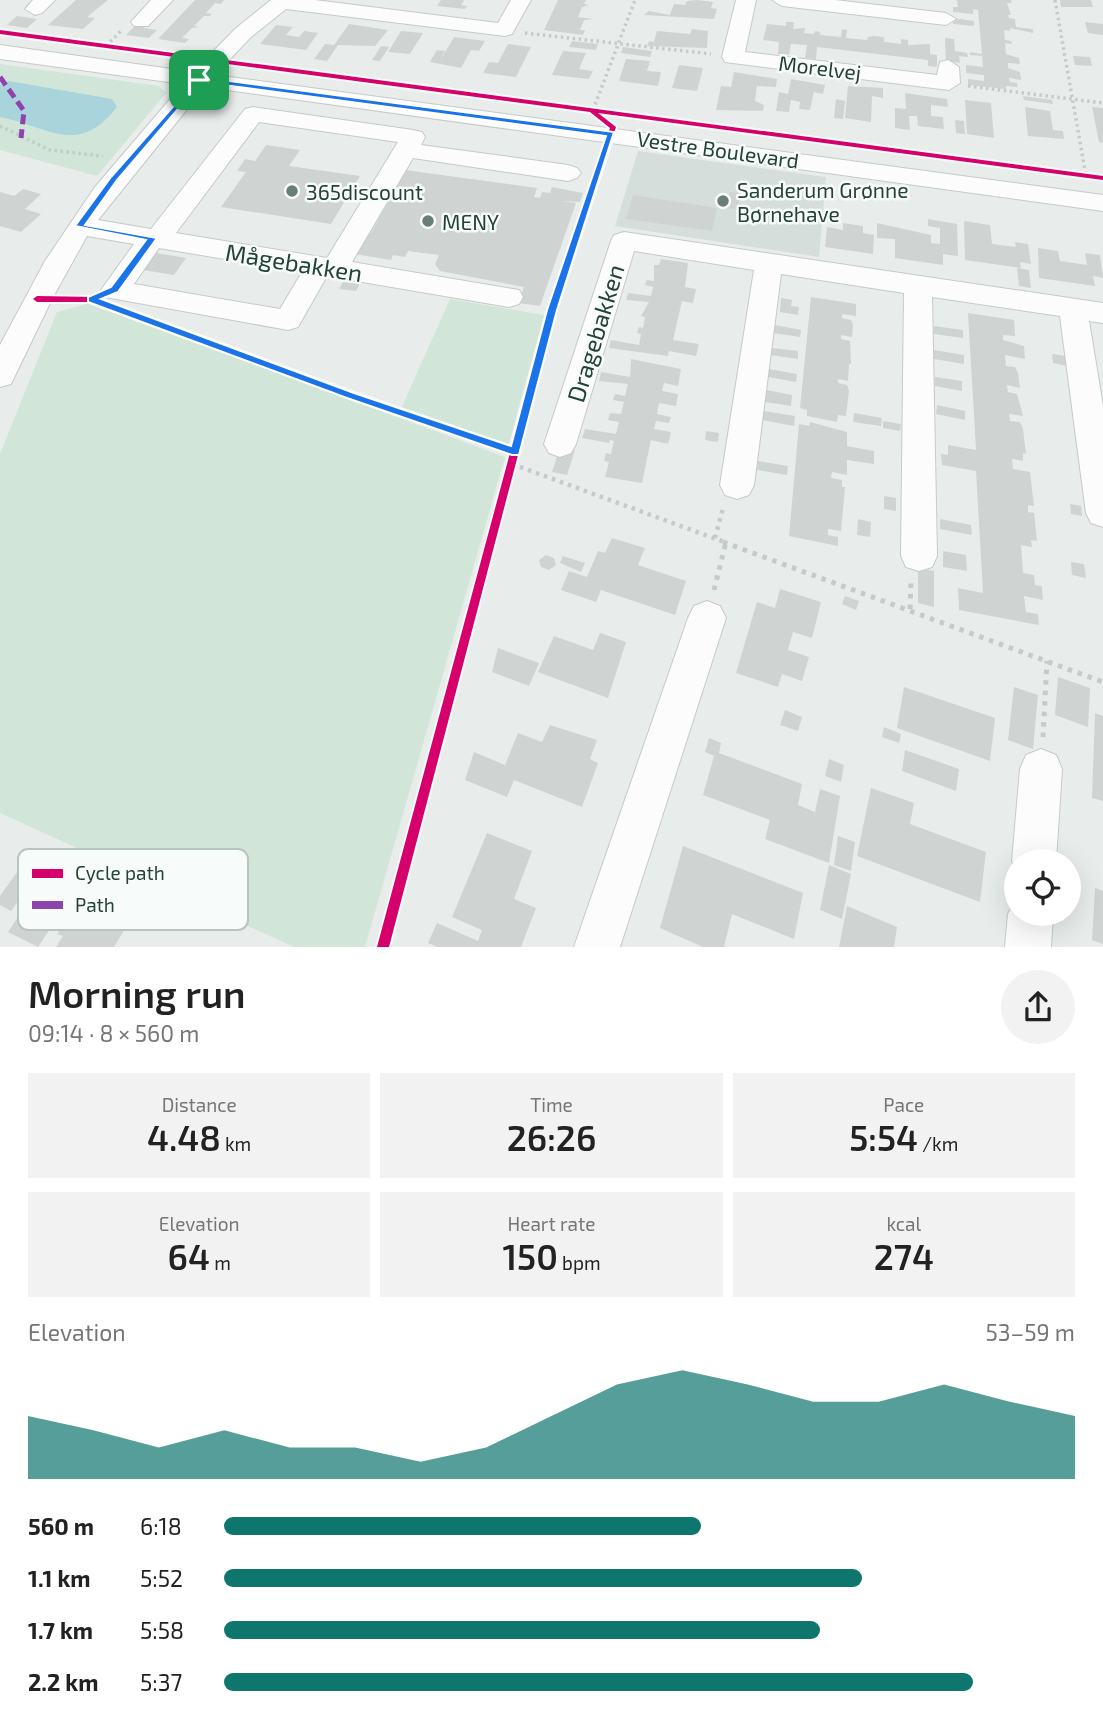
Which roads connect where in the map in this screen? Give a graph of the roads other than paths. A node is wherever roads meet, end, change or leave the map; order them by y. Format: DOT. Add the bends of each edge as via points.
graph roads {
  1 [pos="163,0"];
  2 [pos="521,0"];
  3 [pos="746,0"];
  4 [pos="782,0"];
  5 [pos="283,1"];
  6 [pos="401,8"];
  7 [pos="946,17"];
  8 [pos="141,22"];
  9 [pos="0,52"];
  10 [pos="948,75"];
  11 [pos="199,80"];
  12 [pos="405,150"];
  13 [pos="568,173"];
  14 [pos="1103,202"];
  15 [pos="79,226"];
  16 [pos="155,239"];
  17 [pos="769,264"];
  18 [pos="326,267"];
  19 [pos="918,286"];
  20 [pos="509,297"];
  21 [pos="1088,311"];
  22 [pos="0,376"];
  23 [pos="560,444"];
  24 [pos="737,485"];
  25 [pos="1103,513"];
  26 [pos="919,556"];
  27 [pos="707,618"];
  28 [pos="1041,769"];
  29 [pos="1035,849"];
  30 [pos="1030,926"];
  31 [pos="597,947"];
  32 [pos="1028,947"];
  1 -- 8 [label="street"];
  2 -- 6 [label="street" via="505,30"];
  3 -- 10 [label="street, Morelvej" via="733,57"];
  4 -- 7 [label="street"];
  5 -- 6 [label="street"];
  5 -- 11 [label="street" via="239,36"];
  9 -- 11 [label="street, Vestre Boulevard"];
  11 -- 14 [label="street, Vestre Boulevard" via="609,123"];
  11 -- 15 [label="street"];
  12 -- 13 [label="street"];
  12 -- 16 [label="street" via="413,137 253,114"];
  12 -- 18 [label="street"];
  15 -- 16 [label="street, Mågebakken"];
  15 -- 22 [label="street"];
  16 -- 18 [label="street, Mågebakken"];
  16 -- 18 [label="street" via="115,290 288,320"];
  17 -- 19 [label="street, Dragebakken"];
  17 -- 23 [label="street, Dragebakken" via="624,241"];
  17 -- 24 [label="street"];
  18 -- 20 [label="street, Mågebakken"];
  19 -- 21 [label="street, Dragebakken"];
  19 -- 26 [label="street"];
  21 -- 25 [label="street, Dragebakken"];
  27 -- 31 [label="street"];
  28 -- 29 [label="street"];
  30 -- 32 [label="street"];
}
